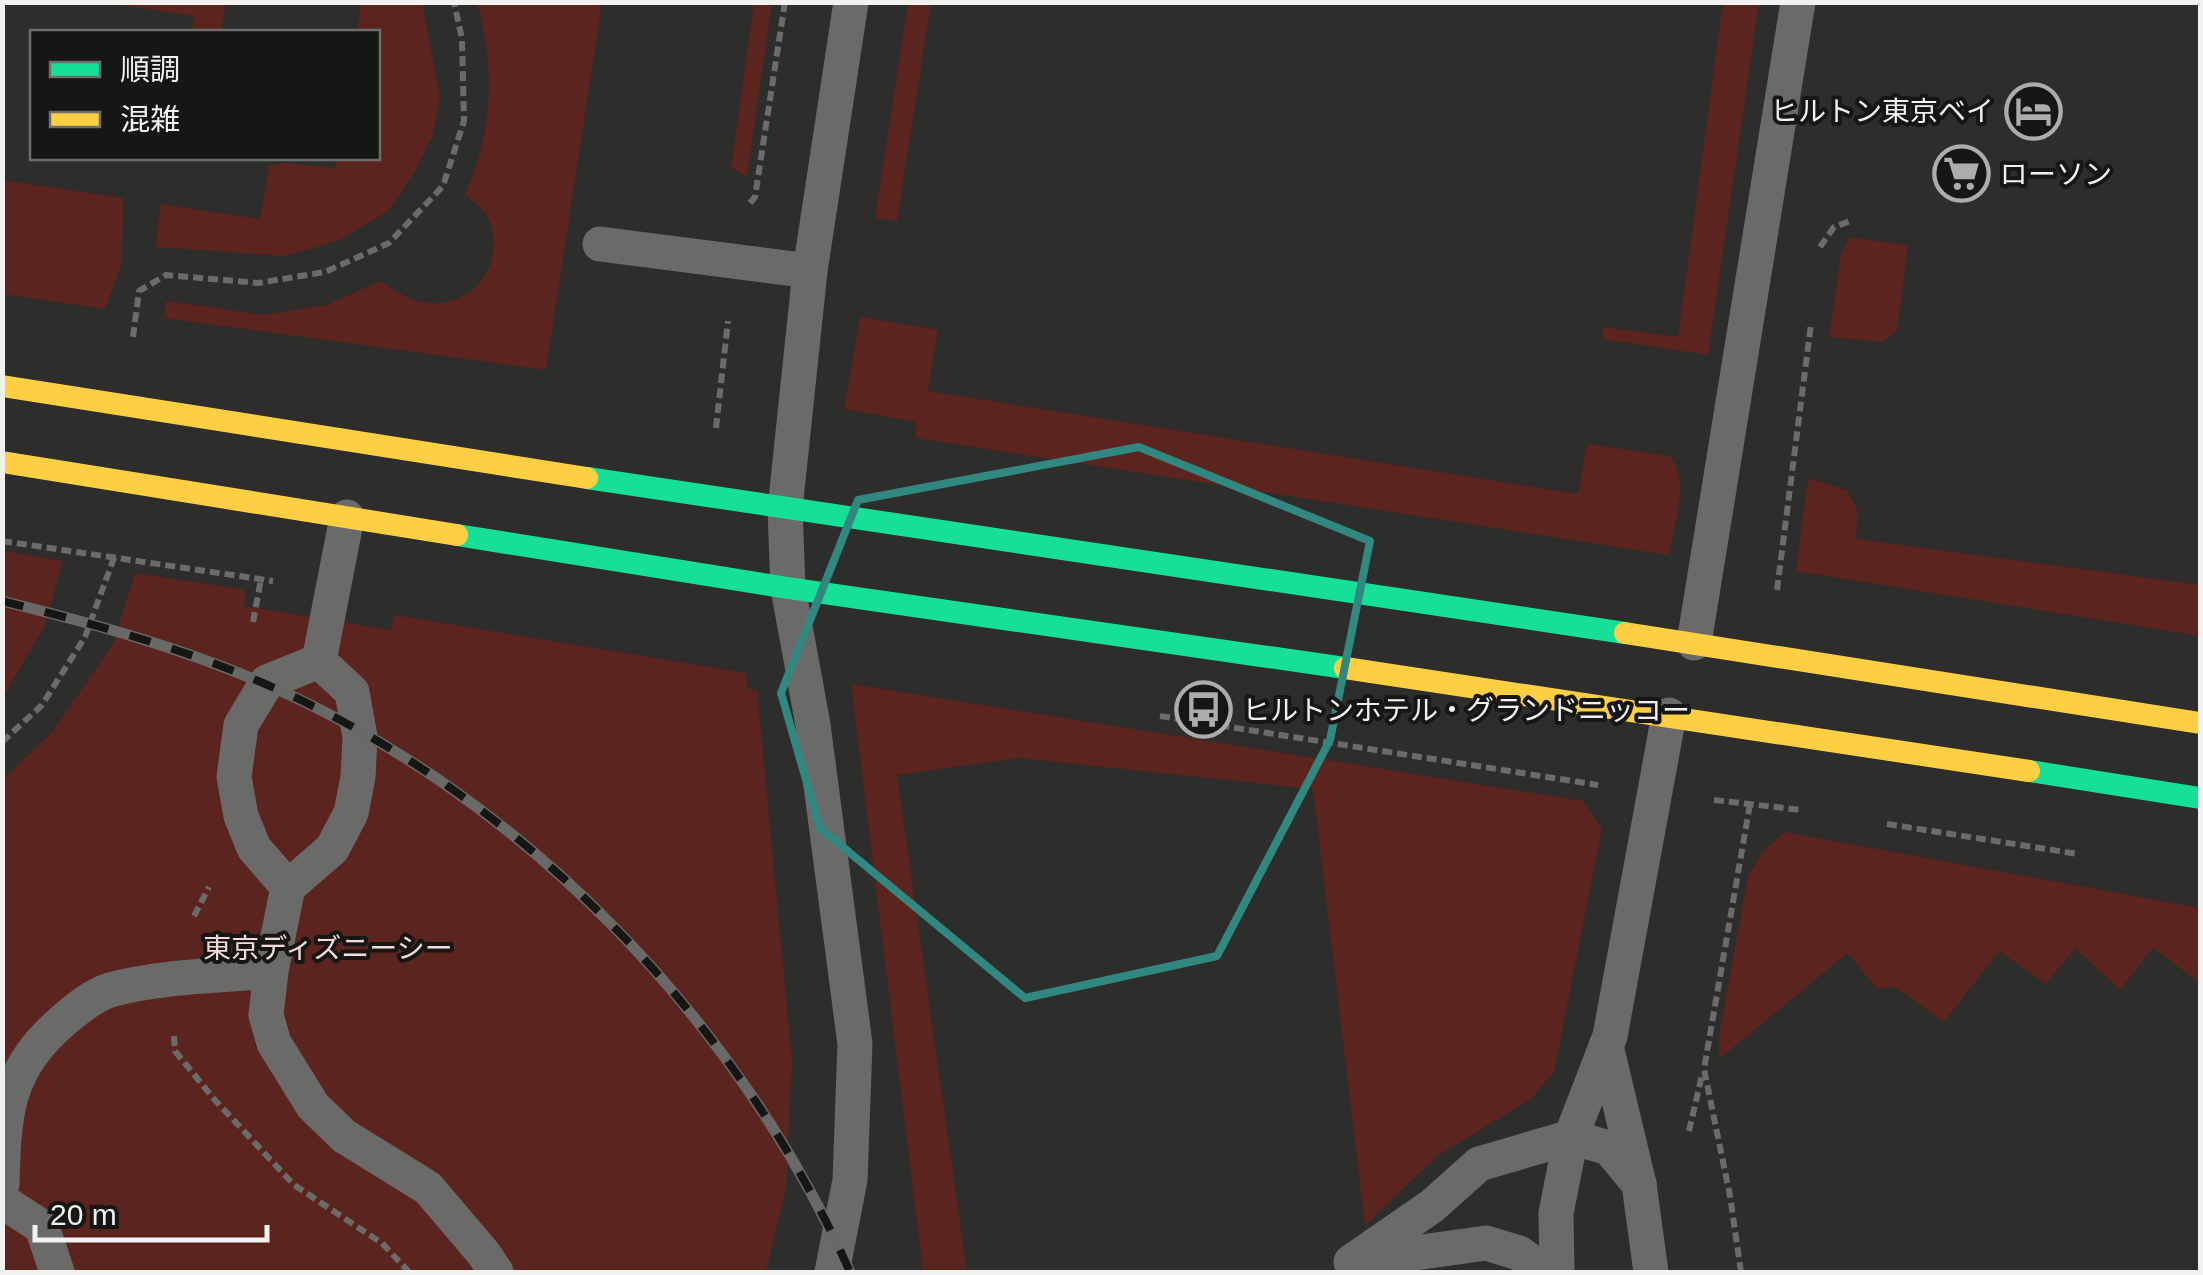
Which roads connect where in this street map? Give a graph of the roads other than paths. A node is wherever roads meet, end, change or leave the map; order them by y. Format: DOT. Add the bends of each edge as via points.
graph roads {
  1 [pos="851,2"];
  2 [pos="1798,2"];
  3 [pos="600,244"];
  4 [pos="810,271"];
  5 [pos="2,386"];
  6 [pos="2,462"];
  7 [pos="784,508"];
  8 [pos="346,517"];
  9 [pos="788,588"];
  10 [pos="1694,643"];
  11 [pos="318,661"];
  12 [pos="1669,715"];
  13 [pos="2200,724"];
  14 [pos="2200,798"];
  15 [pos="288,887"];
  16 [pos="270,972"];
  17 [pos="1606,1046"];
  18 [pos="1571,1137"];
  19 [pos="2,1184"];
  20 [pos="1639,1184"];
  21 [pos="2,1201"];
  22 [pos="57,1272"];
  23 [pos="496,1272"];
  24 [pos="832,1272"];
  25 [pos="1545,1272"];
  26 [pos="1558,1272"];
  27 [pos="1652,1272"];
  1 -- 4 [label="lane"];
  2 -- 10 [label="lane"];
  3 -- 4 [label="lane"];
  4 -- 7 [label="lane"];
  5 -- 7 [label="street"];
  6 -- 8 [label="street"];
  7 -- 9 [label="lane"];
  7 -- 10 [label="street"];
  8 -- 9 [label="street"];
  8 -- 11 [label="lane"];
  9 -- 12 [label="street"];
  9 -- 24 [label="lane" via="813,725 854,1044 850,1180"];
  10 -- 13 [label="street"];
  11 -- 15 [label="lane" via="352,692 358,777 351,813 332,849"];
  11 -- 15 [label="lane" via="267,682 242,725 234,777 254,848"];
  12 -- 14 [label="street"];
  12 -- 17 [label="lane"];
  15 -- 16 [label="lane"];
  16 -- 19 [label="lane" via="138,984 105,992 76,1010 27,1058 11,1092"];
  16 -- 23 [label="lane" via="266,1015 274,1042 312,1106 344,1136 428,1188"];
  17 -- 18 [label="lane"];
  17 -- 20 [label="lane"];
  18 -- 20 [label="lane" via="1609,1148"];
  18 -- 25 [label="lane" via="1480,1164 1351,1262 1486,1243 1519,1253"];
  18 -- 26 [label="lane" via="1556,1213"];
  20 -- 27 [label="lane"];
  21 -- 22 [label="lane" via="42,1227"];
}
